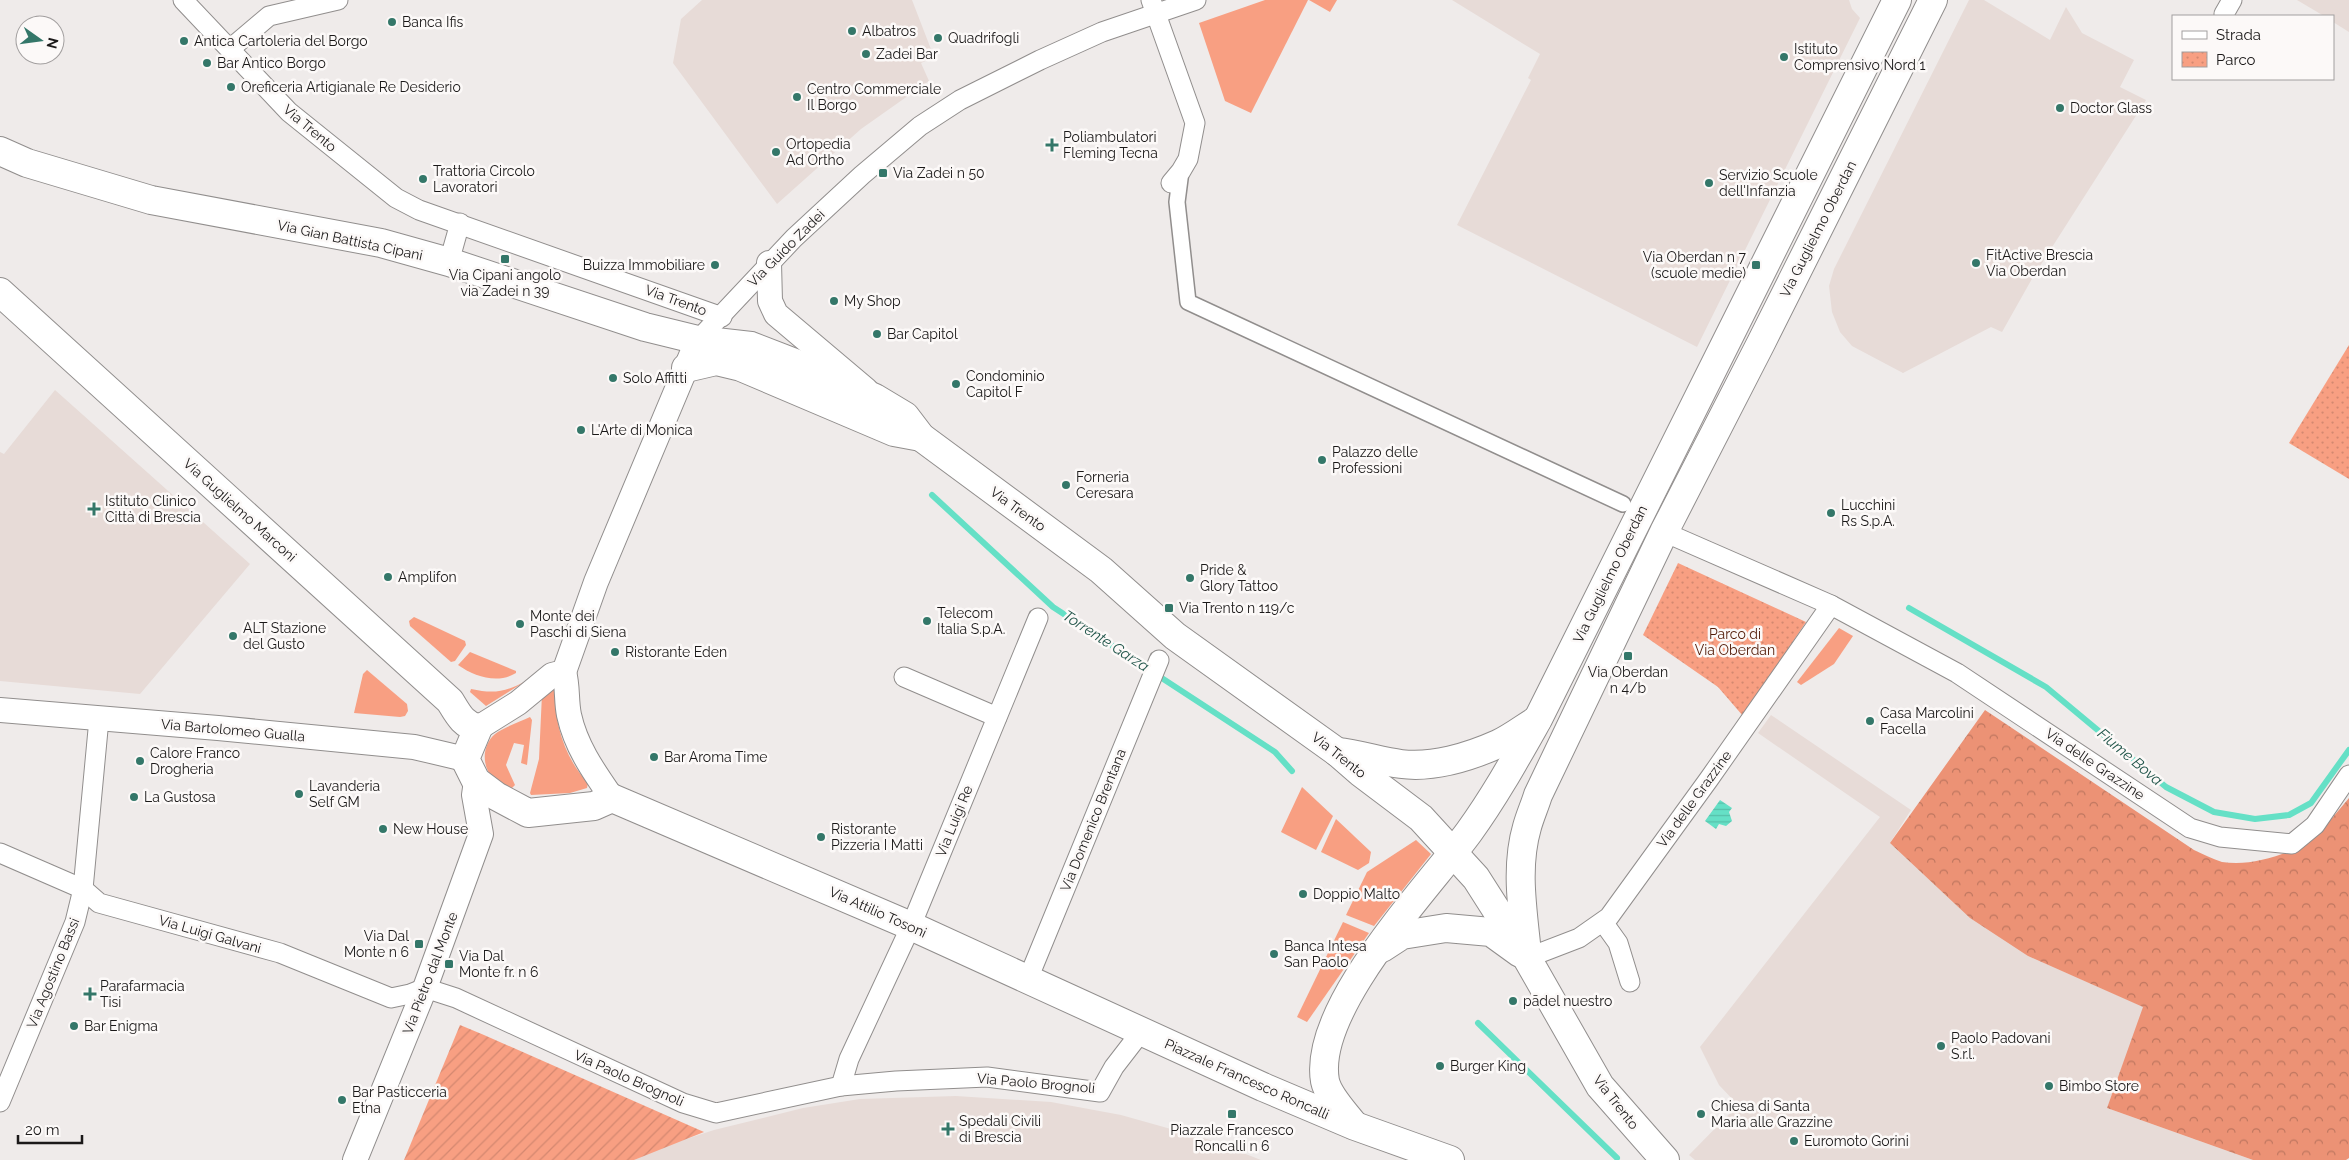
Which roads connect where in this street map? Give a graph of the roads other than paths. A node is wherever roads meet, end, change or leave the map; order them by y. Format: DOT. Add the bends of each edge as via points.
graph roads {
  1 [pos="184,0"];
  2 [pos="338,0"];
  3 [pos="1196,0"];
  4 [pos="1897,0"];
  5 [pos="1933,0"];
  6 [pos="1153,7"];
  7 [pos="230,49"];
  8 [pos="0,151"];
  9 [pos="1176,177"];
  10 [pos="460,224"];
  11 [pos="449,262"];
  12 [pos="769,263"];
  13 [pos="0,292"];
  14 [pos="722,317"];
  15 [pos="698,340"];
  16 [pos="686,368"];
  17 [pos="875,398"];
  18 [pos="921,437"];
  19 [pos="1624,504"];
  20 [pos="1664,532"];
  21 [pos="1831,605"];
  22 [pos="1038,618"];
  23 [pos="1159,660"];
  24 [pos="564,672"];
  25 [pos="904,677"];
  26 [pos="0,710"];
  27 [pos="997,717"];
  28 [pos="99,719"];
  29 [pos="1538,719"];
  30 [pos="478,728"];
  31 [pos="1337,752"];
  32 [pos="471,770"];
  33 [pos="2349,775"];
  34 [pos="612,798"];
  35 [pos="1454,851"];
  36 [pos="0,853"];
  37 [pos="83,889"];
  38 [pos="1603,922"];
  39 [pos="911,926"];
  40 [pos="1373,955"];
  41 [pos="1527,958"];
  42 [pos="1028,979"];
  43 [pos="1630,982"];
  44 [pos="425,988"];
  45 [pos="1141,1032"];
  46 [pos="841,1086"];
  47 [pos="0,1101"];
  48 [pos="1354,1126"];
  49 [pos="1659,1158"];
  50 [pos="356,1160"];
  51 [pos="1450,1160"];
  1 -- 7 [label="street, Via Trento"];
  2 -- 7 [label="street" via="269,16"];
  3 -- 6 [label="street, Via Guido Zadei"];
  4 -- 29 [label="main road, Via Guglielmo Oberdan"];
  5 -- 20 [label="main road, Via Guglielmo Oberdan"];
  6 -- 9 [label="street" via="1195,123 1188,159"];
  6 -- 12 [label="street, Via Guido Zadei" via="960,100 920,126 862,175"];
  7 -- 10 [label="street, Via Trento" via="289,112 396,198"];
  8 -- 11 [label="main road, Via Gian Battista Cipani" via="27,163 151,200 380,244"];
  9 -- 19 [label="street" via="1188,302"];
  10 -- 11 [label="street"];
  10 -- 14 [label="street, Via Trento"];
  11 -- 15 [label="main road, Via Gian Battista Cipani" via="645,327"];
  12 -- 14 [label="street, Via Guido Zadei"];
  12 -- 17 [label="street, Via Trento" via="770,301 776,314"];
  13 -- 30 [label="main road, Via Guglielmo Marconi" via="450,701 464,722"];
  14 -- 15 [label="street, Via Guido Zadei"];
  15 -- 16 [label="street, Via Guido Zadei"];
  15 -- 17 [label="main road, Via Trento" via="751,346"];
  16 -- 18 [label="main road, Via Trento" via="716,362 741,367 894,432"];
  16 -- 24 [label="street, Via Guido Zadei" via="596,582"];
  17 -- 18 [label="main road, Via Trento" via="905,416"];
  18 -- 31 [label="main road, Via Trento" via="1086,558 1175,636"];
  20 -- 21 [label="street, Via delle Grazzine"];
  20 -- 41 [label="main road, Via Guglielmo Oberdan" via="1538,795 1526,828 1521,890"];
  21 -- 33 [label="street, Via delle Grazzine" via="1958,673 2190,828 2220,837 2292,844 2315,825"];
  21 -- 38 [label="street, Via delle Grazzine"];
  22 -- 27 [label="street, Via Luigi Re"];
  23 -- 42 [label="street, Via Domenico Brentana"];
  24 -- 30 [label="street" via="552,675 518,704"];
  24 -- 34 [label="street" via="569,714 578,743"];
  25 -- 27 [label="street"];
  26 -- 28 [label="street, Via Bartolomeo Gualla"];
  27 -- 39 [label="street, Via Luigi Re"];
  28 -- 32 [label="street, Via Bartolomeo Gualla" via="414,747"];
  28 -- 37 [label="street, Via Agostino Bassi"];
  29 -- 31 [label="main road" via="1498,744 1431,764 1401,764 1362,754"];
  29 -- 35 [label="main road, Via Guglielmo Oberdan" via="1498,791"];
  30 -- 32 [label="main road"];
  31 -- 35 [label="main road, Via Trento" via="1421,818"];
  32 -- 34 [label="main road" via="496,796 528,813 594,806"];
  32 -- 44 [label="street, Via Pietro dal Monte" via="481,834"];
  34 -- 39 [label="main road, Via Attilio Tosoni"];
  35 -- 40 [label="main road, Via Guglielmo Oberdan"];
  35 -- 41 [label="main road, Via Trento" via="1476,878"];
  36 -- 37 [label="street, Via Luigi Galvani"];
  37 -- 44 [label="street, Via Luigi Galvani" via="99,903 280,954 391,998"];
  37 -- 47 [label="street, Via Agostino Bassi" via="75,922"];
  38 -- 41 [label="street, Via delle Grazzine" via="1579,938"];
  38 -- 43 [label="street" via="1618,943"];
  39 -- 42 [label="main road, Via Attilio Tosoni"];
  39 -- 46 [label="street" via="849,1059"];
  40 -- 41 [label="main road" via="1402,935 1468,928 1491,932"];
  40 -- 48 [label="main road, Via Guglielmo Oberdan" via="1346,999 1330,1036 1324,1061 1325,1082"];
  41 -- 49 [label="main road, Via Trento" via="1600,1086"];
  42 -- 45 [label="main road, Via Attilio Tosoni"];
  44 -- 46 [label="street, Via Paolo Brognoli" via="456,998 682,1103 716,1114"];
  44 -- 50 [label="street, Via Pietro dal Monte"];
  45 -- 46 [label="street, Via Paolo Brognoli" via="1114,1067 1100,1092 987,1077"];
  45 -- 48 [label="main road, Piazzale Francesco Roncalli"];
  48 -- 51 [label="main road, Piazzale Francesco Roncalli"];
}
